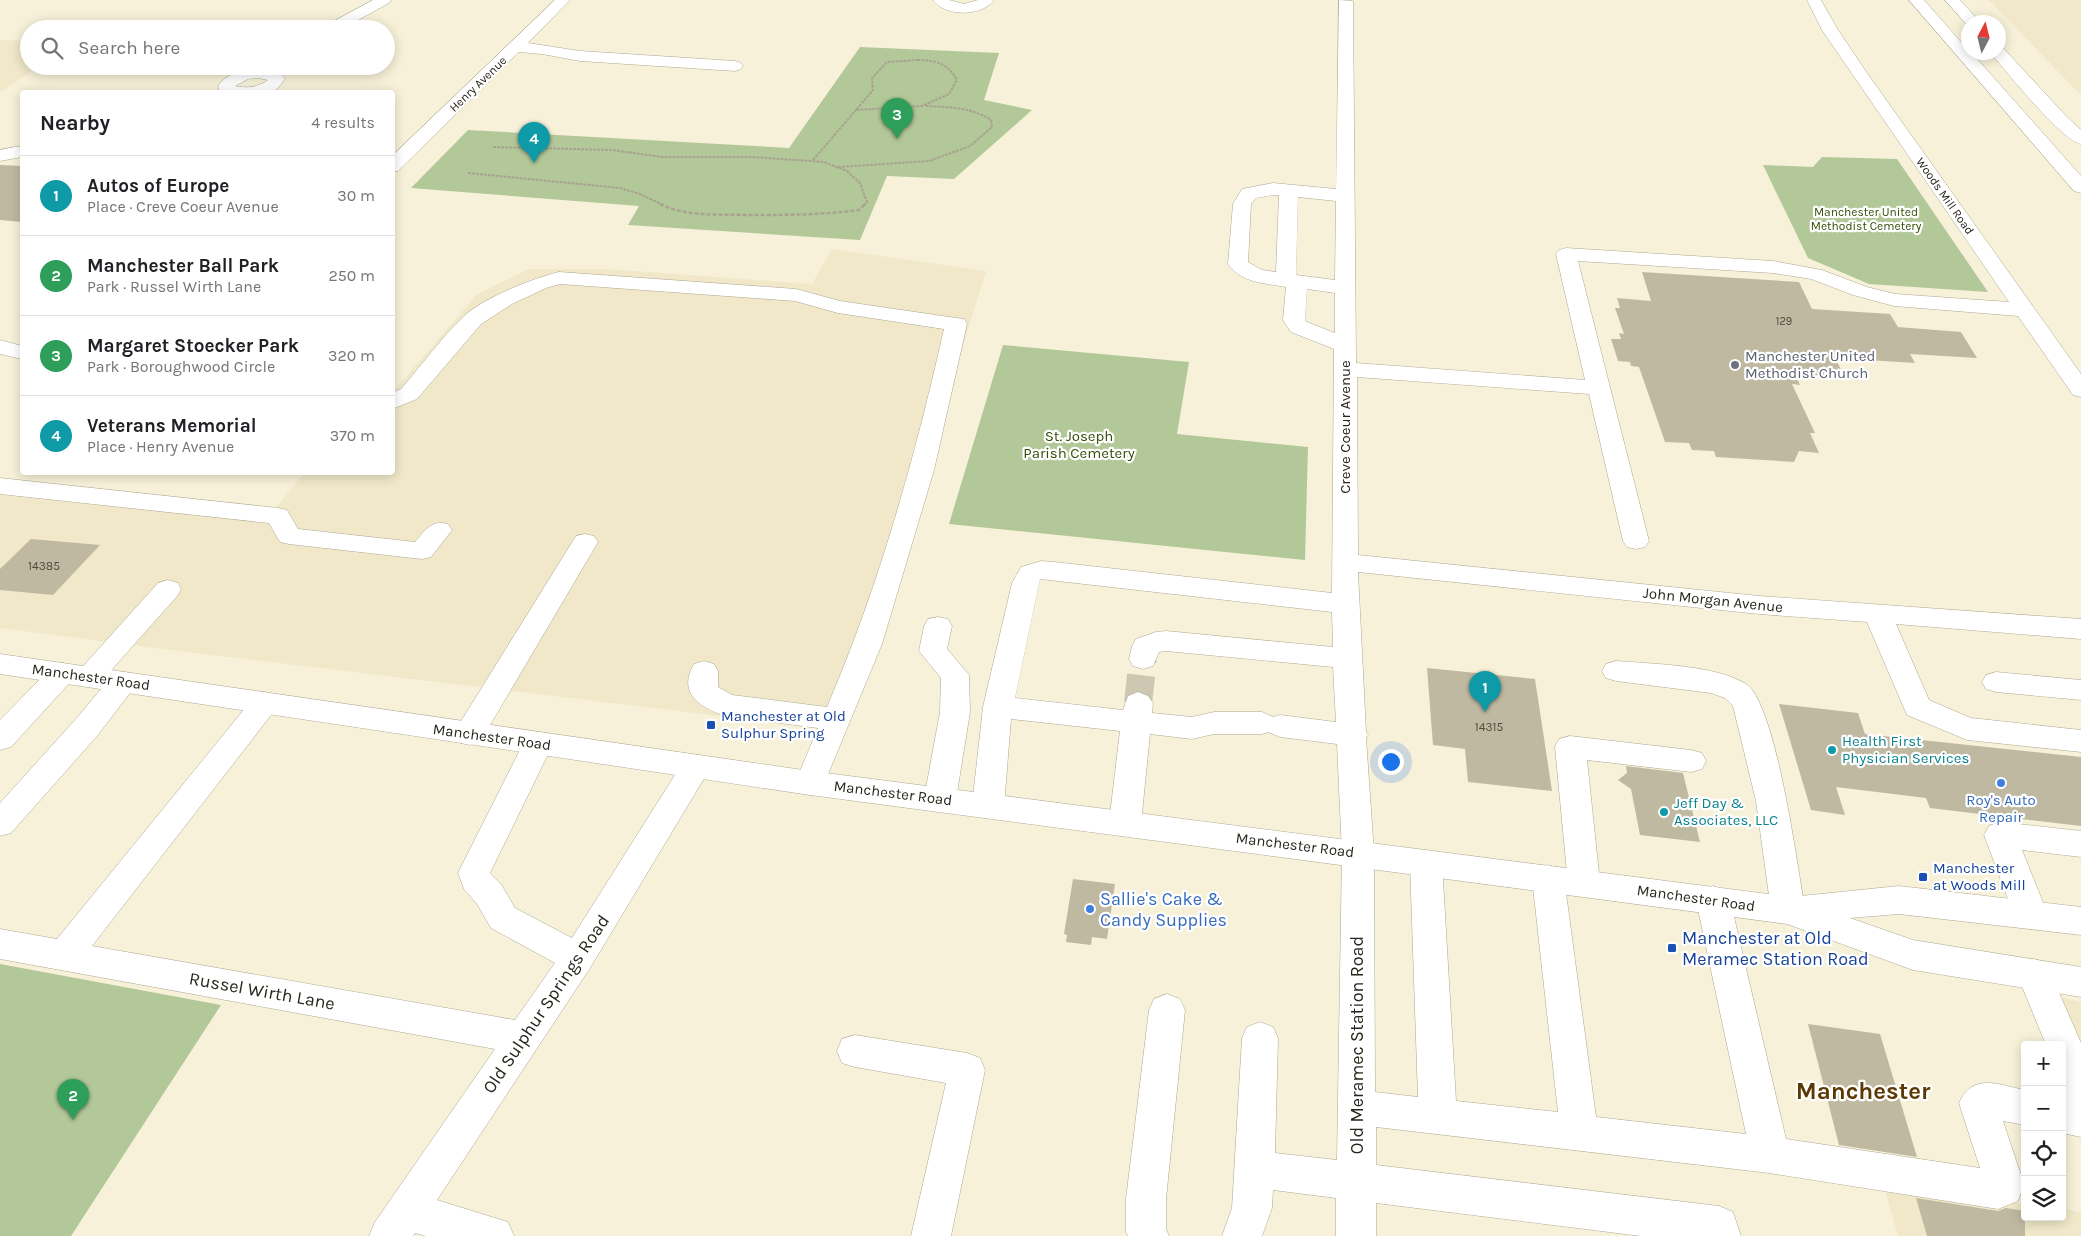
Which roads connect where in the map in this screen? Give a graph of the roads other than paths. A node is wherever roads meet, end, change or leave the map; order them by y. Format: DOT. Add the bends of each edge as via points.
graph roads {
  1 [pos="384,0"];
  2 [pos="563,0"];
  3 [pos="940,0"];
  4 [pos="987,0"];
  5 [pos="1814,0"];
  6 [pos="1916,0"];
  7 [pos="1952,0"];
  8 [pos="1346,1"];
  9 [pos="1966,15"];
  10 [pos="347,20"];
  11 [pos="515,47"];
  12 [pos="2005,60"];
  13 [pos="735,66"];
  14 [pos="242,75"];
  15 [pos="269,75"];
  16 [pos="228,90"];
  17 [pos="257,90"];
  18 [pos="2081,139"];
  19 [pos="2041,141"];
  20 [pos="20,152"];
  21 [pos="0,156"];
  22 [pos="395,164"];
  23 [pos="2081,187"];
  24 [pos="1289,190"];
  25 [pos="1346,196"];
  26 [pos="2081,206"];
  27 [pos="1291,281"];
  28 [pos="1345,288"];
  29 [pos="2025,310"];
  30 [pos="0,337"];
  31 [pos="20,340"];
  32 [pos="1345,345"];
  33 [pos="0,347"];
  34 [pos="20,353"];
  35 [pos="20,354"];
  36 [pos="0,359"];
  37 [pos="1345,369"];
  38 [pos="1598,388"];
  39 [pos="2081,390"];
  40 [pos="395,401"];
  41 [pos="0,486"];
  42 [pos="439,530"];
  43 [pos="1636,541"];
  44 [pos="585,542"];
  45 [pos="1345,562"];
  46 [pos="168,589"];
  47 [pos="1346,604"];
  48 [pos="1878,614"];
  49 [pos="938,626"];
  50 [pos="2081,629"];
  51 [pos="1347,658"];
  52 [pos="1143,659"];
  53 [pos="0,664"];
  54 [pos="704,671"];
  55 [pos="1616,671"];
  56 [pos="76,675"];
  57 [pos="123,682"];
  58 [pos="1996,682"];
  59 [pos="2081,690"];
  60 [pos="265,703"];
  61 [pos="998,707"];
  62 [pos="1137,712"];
  63 [pos="836,719"];
  64 [pos="469,734"];
  65 [pos="1353,735"];
  66 [pos="0,739"];
  67 [pos="2081,741"];
  68 [pos="538,744"];
  69 [pos="1691,761"];
  70 [pos="696,767"];
  71 [pos="810,783"];
  72 [pos="940,799"];
  73 [pos="988,806"];
  74 [pos="1125,823"];
  75 [pos="0,824"];
  76 [pos="2081,844"];
  77 [pos="1358,853"];
  78 [pos="1426,862"];
  79 [pos="1548,878"];
  80 [pos="1584,883"];
  81 [pos="1713,900"];
  82 [pos="1788,910"];
  83 [pos="2031,915"];
  84 [pos="2081,921"];
  85 [pos="0,944"];
  86 [pos="64,956"];
  87 [pos="578,958"];
  88 [pos="2034,974"];
  89 [pos="2081,982"];
  90 [pos="1167,1010"];
  91 [pos="524,1038"];
  92 [pos="1260,1038"];
  93 [pos="855,1051"];
  94 [pos="2081,1092"];
  95 [pos="2021,1107"];
  96 [pos="1357,1108"];
  97 [pos="2066,1116"];
  98 [pos="1438,1117"];
  99 [pos="2081,1119"];
  100 [pos="1579,1134"];
  101 [pos="1768,1155"];
  102 [pos="1255,1169"];
  103 [pos="1356,1181"];
  104 [pos="398,1224"];
  105 [pos="494,1236"];
  106 [pos="932,1236"];
  107 [pos="1149,1236"];
  108 [pos="1242,1236"];
  109 [pos="1356,1236"];
  110 [pos="1721,1236"];
  1 -- 10 [label="main road"];
  2 -- 11 [label="main road, Henry Avenue"];
  3 -- 4 [label="main road" via="946,5 966,8"];
  5 -- 29 [label="main road, Woods Mill Road" via="1860,75"];
  6 -- 19 [label="main road"];
  7 -- 9 [label="main road"];
  8 -- 25 [label="main road, Creve Coeur Avenue"];
  11 -- 13 [label="main road" via="580,56"];
  11 -- 22 [label="main road, Henry Avenue"];
  12 -- 18 [label="main road"];
  14 -- 16 [label="main road" via="226,86"];
  15 -- 17 [label="main road" via="277,79 273,85"];
  19 -- 23 [label="main road"];
  19 -- 26 [label="main road"];
  20 -- 21 [label="main road"];
  24 -- 25 [label="main road"];
  24 -- 27 [label="main road"];
  24 -- 27 [label="main road" via="1249,193 1242,204 1238,264 1257,276"];
  25 -- 28 [label="main road, Creve Coeur Avenue"];
  27 -- 28 [label="main road"];
  27 -- 32 [label="main road" via="1294,320 1299,327"];
  28 -- 32 [label="main road, Creve Coeur Avenue"];
  29 -- 38 [label="main road" via="1894,300 1815,274 1773,267 1566,254"];
  29 -- 39 [label="main road, Woods Mill Road"];
  30 -- 31 [label="main road"];
  32 -- 37 [label="main road, Creve Coeur Avenue"];
  33 -- 34 [label="main road"];
  35 -- 36 [label="main road"];
  37 -- 38 [label="main road"];
  37 -- 45 [label="main road, Creve Coeur Avenue"];
  38 -- 43 [label="main road"];
  40 -- 63 [label="main road" via="409,394 473,319 505,300 558,278 796,295 838,307 956,324 919,479 868,644"];
  41 -- 42 [label="main road" via="278,516 289,536 422,551"];
  44 -- 64 [label="main road"];
  45 -- 47 [label="main road, Creve Coeur Avenue"];
  45 -- 48 [label="main road, John Morgan Avenue" via="1759,605"];
  46 -- 56 [label="main road"];
  47 -- 51 [label="main road, Creve Coeur Avenue"];
  47 -- 61 [label="main road" via="1054,571 1030,573 1025,583"];
  48 -- 50 [label="main road, John Morgan Avenue"];
  48 -- 67 [label="main road" via="1917,707 1967,730"];
  49 -- 72 [label="main road" via="933,651 955,675 955,712"];
  51 -- 52 [label="main road" via="1166,641 1146,646"];
  51 -- 65 [label="main road, Creve Coeur Avenue"];
  53 -- 56 [label="main road, Manchester Road"];
  54 -- 63 [label="main road" via="703,692 726,705"];
  55 -- 82 [label="main road" via="1714,683 1735,691 1744,700 1772,801"];
  56 -- 57 [label="main road, Manchester Road"];
  56 -- 66 [label="main road"];
  57 -- 60 [label="main road, Manchester Road"];
  57 -- 75 [label="main road"];
  58 -- 59 [label="main road"];
  60 -- 64 [label="main road, Manchester Road"];
  60 -- 86 [label="main road"];
  61 -- 62 [label="main road"];
  61 -- 73 [label="main road"];
  62 -- 65 [label="main road" via="1192,728 1214,723 1271,725"];
  62 -- 74 [label="main road"];
  63 -- 71 [label="main road"];
  64 -- 68 [label="main road, Manchester Road"];
  65 -- 77 [label="main road, Creve Coeur Avenue"];
  68 -- 70 [label="main road, Manchester Road"];
  68 -- 87 [label="main road" via="474,873 502,918"];
  69 -- 80 [label="main road" via="1570,746"];
  70 -- 71 [label="main road, Manchester Road"];
  70 -- 87 [label="main road, Old Sulphur Springs Road"];
  71 -- 72 [label="main road, Manchester Road"];
  72 -- 73 [label="main road, Manchester Road"];
  73 -- 74 [label="main road, Manchester Road"];
  74 -- 77 [label="main road, Manchester Road"];
  76 -- 83 [label="main road" via="2000,835"];
  77 -- 78 [label="main road, Manchester Road"];
  77 -- 96 [label="main road, Old Meramec Station Road"];
  78 -- 79 [label="main road, Manchester Road"];
  78 -- 98 [label="main road"];
  79 -- 80 [label="main road, Manchester Road"];
  79 -- 100 [label="main road"];
  80 -- 81 [label="main road, Manchester Road"];
  81 -- 82 [label="main road, Manchester Road"];
  81 -- 101 [label="main road"];
  82 -- 83 [label="main road, Manchester Road" via="1899,900"];
  82 -- 88 [label="main road, Manchester Road" via="1913,955"];
  83 -- 84 [label="main road, Manchester Road"];
  85 -- 86 [label="main road, Russel Wirth Lane"];
  86 -- 91 [label="main road, Russel Wirth Lane"];
  87 -- 91 [label="main road, Old Sulphur Springs Road"];
  88 -- 89 [label="main road, Manchester Road"];
  88 -- 94 [label="main road"];
  90 -- 107 [label="main road" via="1146,1200 1146,1232"];
  91 -- 104 [label="main road, Old Sulphur Springs Road"];
  92 -- 102 [label="main road"];
  93 -- 106 [label="main road" via="967,1070"];
  95 -- 101 [label="main road" via="1983,1099 1978,1103 2004,1184 2004,1188 1998,1190"];
  96 -- 98 [label="main road"];
  96 -- 103 [label="main road, Old Meramec Station Road"];
  97 -- 99 [label="main road"];
  98 -- 100 [label="main road"];
  100 -- 101 [label="main road"];
  102 -- 103 [label="main road"];
  102 -- 108 [label="main road" via="1252,1208"];
  103 -- 109 [label="main road, Old Meramec Station Road"];
  103 -- 110 [label="main road" via="1719,1226"];
  104 -- 105 [label="main road"];
}
